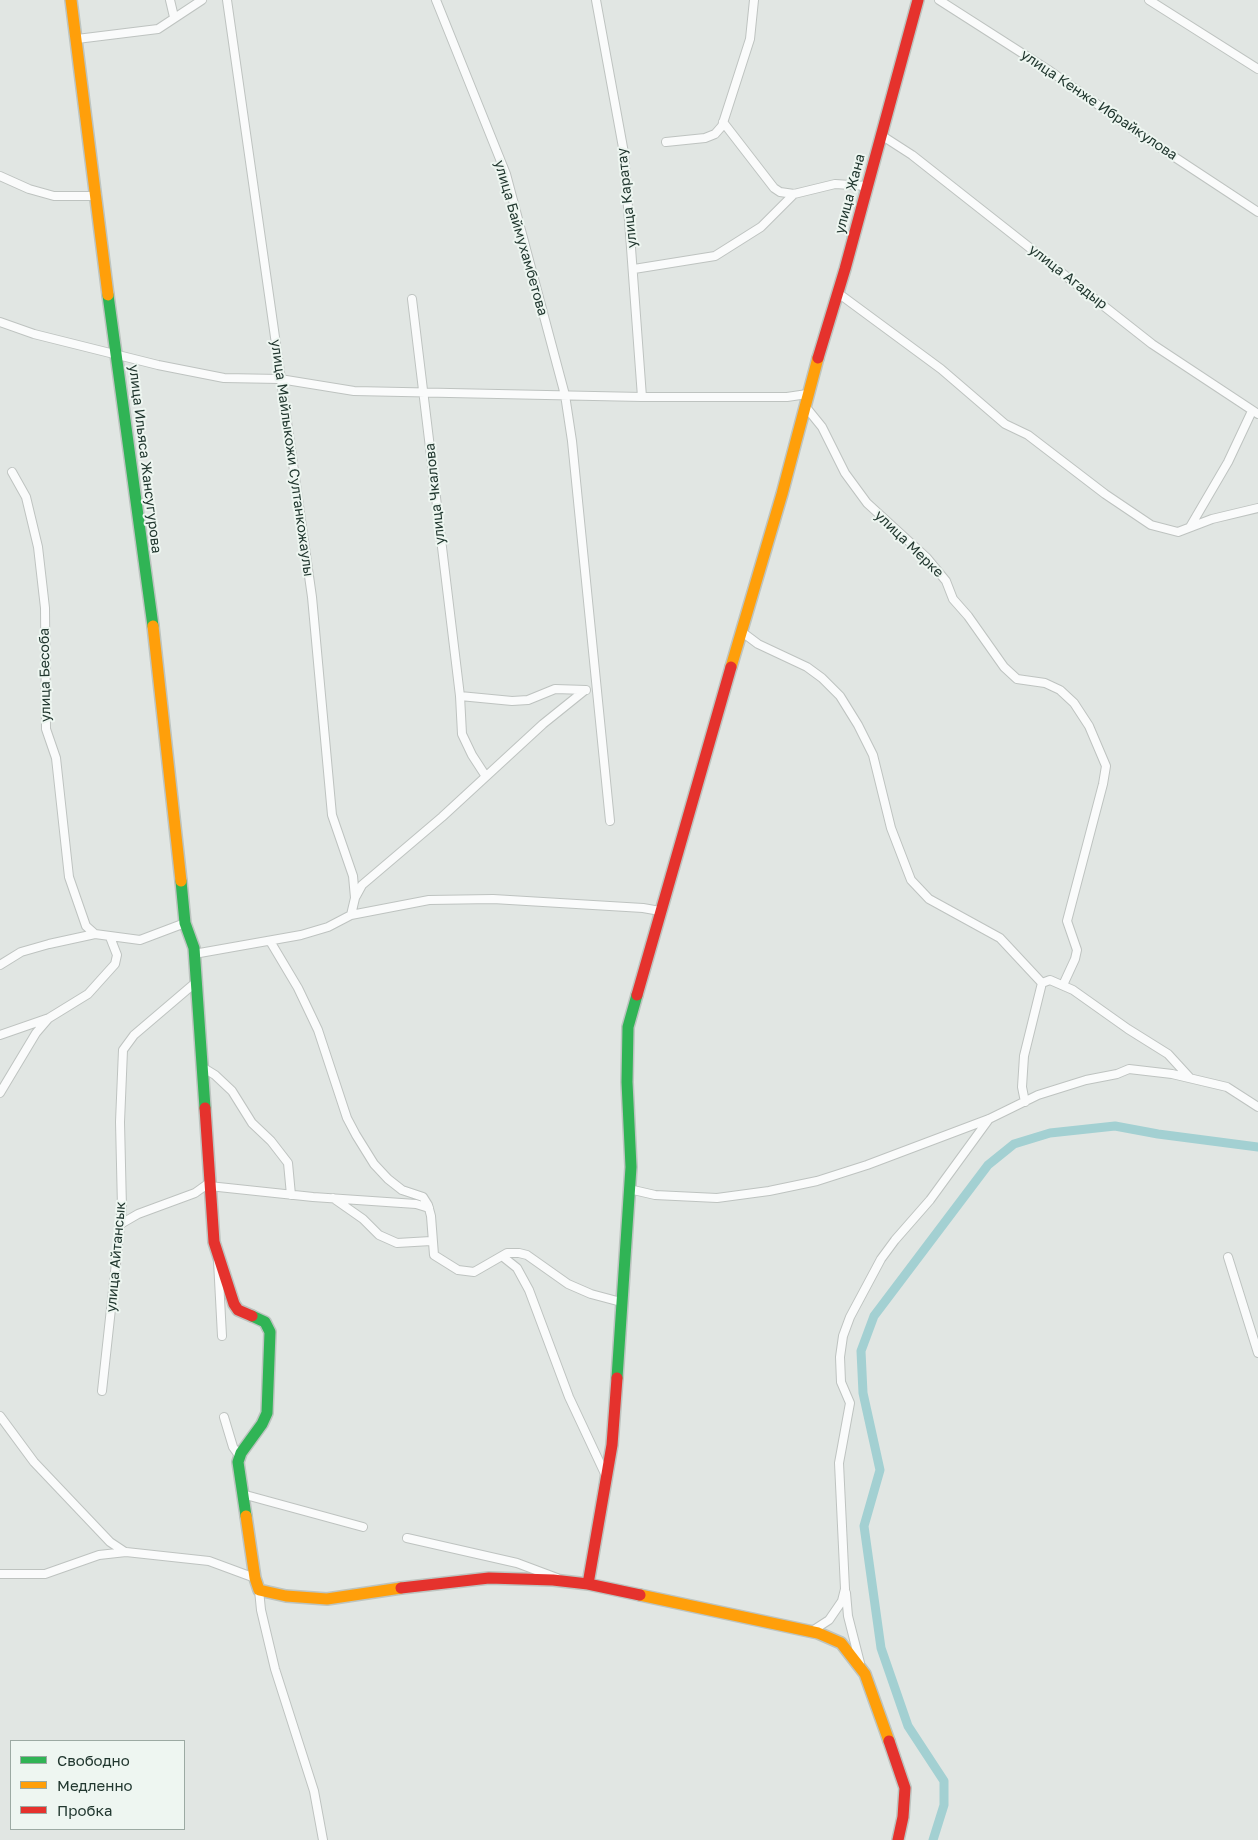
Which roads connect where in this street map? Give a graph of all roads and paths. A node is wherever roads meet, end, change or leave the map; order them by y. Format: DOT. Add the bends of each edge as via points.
graph roads {
  1 [pos="71,0"];
  2 [pos="170,0"];
  3 [pos="202,0"];
  4 [pos="227,0"];
  5 [pos="436,0"];
  6 [pos="596,0"];
  7 [pos="754,0"];
  8 [pos="918,0"];
  9 [pos="939,0"];
  10 [pos="1149,0"];
  11 [pos="174,17"];
  12 [pos="77,39"];
  13 [pos="1258,69"];
  14 [pos="724,122"];
  15 [pos="881,136"];
  16 [pos="666,142"];
  17 [pos="0,176"];
  18 [pos="867,186"];
  19 [pos="794,194"];
  20 [pos="97,196"];
  21 [pos="1258,212"];
  22 [pos="634,269"];
  23 [pos="838,292"];
  24 [pos="412,299"];
  25 [pos="0,322"];
  26 [pos="116,355"];
  27 [pos="280,379"];
  28 [pos="425,393"];
  29 [pos="565,395"];
  30 [pos="642,397"];
  31 [pos="806,400"];
  32 [pos="1255,413"];
  33 [pos="12,472"];
  34 [pos="1258,508"];
  35 [pos="1190,527"];
  36 [pos="742,632"];
  37 [pos="597,687"];
  38 [pos="586,690"];
  39 [pos="459,692"];
  40 [pos="485,776"];
  41 [pos="610,820"];
  42 [pos="355,898"];
  43 [pos="660,911"];
  44 [pos="352,914"];
  45 [pos="185,923"];
  46 [pos="95,934"];
  47 [pos="110,937"];
  48 [pos="270,941"];
  49 [pos="194,954"];
  50 [pos="0,965"];
  51 [pos="195,983"];
  52 [pos="1042,983"];
  53 [pos="1062,985"];
  54 [pos="49,1018"];
  55 [pos="0,1035"];
  56 [pos="202,1067"];
  57 [pos="1190,1078"];
  58 [pos="0,1093"];
  59 [pos="1025,1102"];
  60 [pos="1258,1107"];
  61 [pos="989,1119"];
  62 [pos="209,1185"];
  63 [pos="629,1189"];
  64 [pos="291,1195"];
  65 [pos="333,1198"];
  66 [pos="429,1208"];
  67 [pos="119,1225"];
  68 [pos="432,1241"];
  69 [pos="217,1252"];
  70 [pos="502,1256"];
  71 [pos="1228,1257"];
  72 [pos="621,1302"];
  73 [pos="222,1336"];
  74 [pos="1258,1353"];
  75 [pos="102,1391"];
  76 [pos="0,1416"];
  77 [pos="224,1417"];
  78 [pos="240,1456"];
  79 [pos="606,1477"];
  80 [pos="242,1494"];
  81 [pos="363,1527"];
  82 [pos="407,1538"];
  83 [pos="126,1552"];
  84 [pos="0,1574"];
  85 [pos="255,1578"];
  86 [pos="568,1582"];
  87 [pos="588,1584"];
  88 [pos="845,1589"];
  89 [pos="259,1590"];
  90 [pos="812,1631"];
  91 [pos="861,1667"];
  92 [pos="323,1840"];
  93 [pos="898,1840"];
  1 -- 12 [label="street, улица Ильяса Жансугурова"];
  2 -- 11 [label="street"];
  3 -- 11 [label="street"];
  4 -- 27 [label="street, улица Майлыкожи Султанкожаулы"];
  5 -- 29 [label="street, улица Баймухамбетова" via="506,174"];
  6 -- 22 [label="street, улица Каратау" via="624,153"];
  7 -- 14 [label="street" via="750,39"];
  8 -- 15 [label="street, улица Жана"];
  9 -- 21 [label="street, улица Кенже Ибрайкулова"];
  10 -- 13 [label="street"];
  11 -- 12 [label="street" via="158,29"];
  12 -- 20 [label="street, улица Ильяса Жансугурова"];
  14 -- 16 [label="street" via="715,134 705,138"];
  14 -- 19 [label="street" via="774,188"];
  15 -- 18 [label="street, улица Жана"];
  15 -- 32 [label="street, улица Агадыр" via="912,155 1152,344"];
  17 -- 20 [label="street" via="54,196"];
  18 -- 19 [label="street" via="835,184"];
  18 -- 23 [label="street, улица Жана"];
  19 -- 22 [label="street" via="761,227 715,256"];
  20 -- 26 [label="street, улица Ильяса Жансугурова"];
  22 -- 30 [label="street, улица Каратау"];
  23 -- 31 [label="street, улица Жана"];
  23 -- 35 [label="street" via="941,369 1005,424 1028,435 1151,525 1178,532"];
  24 -- 28 [label="street, улица Чкалова"];
  25 -- 26 [label="street"];
  26 -- 27 [label="street" via="224,378"];
  26 -- 45 [label="street, улица Ильяса Жансугурова" via="158,663"];
  27 -- 28 [label="street" via="354,391"];
  27 -- 42 [label="street, улица Майлыкожи Султанкожаулы" via="287,408 312,598 332,815 353,876"];
  28 -- 29 [label="street"];
  28 -- 39 [label="street, улица Чкалова"];
  29 -- 30 [label="street"];
  29 -- 37 [label="street, улица Баймухамбетова"];
  30 -- 31 [label="street" via="787,397"];
  31 -- 36 [label="street, улица Жана"];
  31 -- 53 [label="street, улица Мерке" via="846,473 867,503 927,558 946,581 953,600 1004,667 1017,679 1045,683 1060,690 1074,703 1089,726 1106,766 1067,921 1076,959"];
  32 -- 35 [label="street"];
  33 -- 46 [label="street, улица Бесоба" via="26,497 38,547 44,608 46,730 56,758 69,877 86,926"];
  34 -- 35 [label="street"];
  36 -- 43 [label="street, улица Жана"];
  36 -- 52 [label="street" via="758,644 807,667 840,696 873,755 891,828 911,880 929,899 1000,938"];
  37 -- 38 [label="street"];
  37 -- 41 [label="street, улица Баймухамбетова"];
  38 -- 39 [label="street" via="554,689 528,700 512,701"];
  38 -- 40 [label="street"];
  39 -- 40 [label="street, улица Чкалова" via="462,734"];
  40 -- 42 [label="street" via="362,885"];
  42 -- 44 [label="street, улица Майлыкожи Султанкожаулы"];
  43 -- 44 [label="street" via="493,899 429,900"];
  43 -- 63 [label="street, улица Жана" via="626,1043"];
  44 -- 48 [label="street" via="328,927"];
  45 -- 47 [label="street" via="140,940"];
  45 -- 49 [label="street, улица Ильяса Жансугурова"];
  46 -- 47 [label="street"];
  46 -- 50 [label="street" via="36,947"];
  47 -- 54 [label="street" via="117,955 115,964 88,994"];
  48 -- 49 [label="street"];
  48 -- 66 [label="street" via="318,1030 347,1118 356,1135 388,1179 402,1190 423,1197"];
  49 -- 51 [label="street, улица Ильяса Жансугурова"];
  51 -- 56 [label="street, улица Ильяса Жансугурова"];
  51 -- 67 [label="street, улица Айтансык" via="123,1050 120,1122 122,1208"];
  52 -- 53 [label="street" via="1050,980"];
  52 -- 59 [label="street" via="1024,1056 1022,1087"];
  53 -- 57 [label="street" via="1168,1054"];
  54 -- 55 [label="street"];
  54 -- 58 [label="street" via="36,1033"];
  56 -- 62 [label="street, улица Ильяса Жансугурова"];
  56 -- 64 [label="street" via="215,1074 232,1091 252,1123 288,1163"];
  57 -- 59 [label="street" via="1129,1069 1038,1095"];
  57 -- 60 [label="street" via="1227,1087"];
  59 -- 61 [label="street"];
  61 -- 63 [label="street" via="867,1165 769,1192 717,1198 655,1195"];
  61 -- 88 [label="street" via="881,1260 843,1336 840,1357 842,1382 850,1403 839,1463"];
  62 -- 64 [label="street"];
  62 -- 67 [label="street"];
  62 -- 69 [label="street, улица Ильяса Жансугурова"];
  63 -- 72 [label="street, улица Жана"];
  64 -- 65 [label="street"];
  65 -- 66 [label="street" via="416,1204"];
  65 -- 68 [label="street" via="363,1219 379,1236 397,1243"];
  66 -- 68 [label="street"];
  67 -- 75 [label="street, улица Айтансык"];
  68 -- 70 [label="street" via="434,1255 458,1270 474,1272"];
  69 -- 73 [label="street"];
  69 -- 78 [label="street, улица Ильяса Жансугурова" via="234,1304 238,1310 265,1322 270,1332 267,1413"];
  70 -- 72 [label="street" via="527,1255 568,1284"];
  70 -- 79 [label="street" via="517,1268 529,1290 569,1397"];
  71 -- 74 [label="street"];
  72 -- 79 [label="street, улица Жана" via="612,1445"];
  76 -- 83 [label="street" via="34,1462 110,1542"];
  77 -- 78 [label="street" via="233,1447"];
  78 -- 80 [label="street"];
  79 -- 87 [label="street, улица Жана"];
  80 -- 81 [label="street"];
  80 -- 85 [label="street"];
  82 -- 86 [label="street" via="517,1564"];
  83 -- 84 [label="street" via="99,1555 45,1574"];
  83 -- 85 [label="street" via="209,1561"];
  85 -- 89 [label="street"];
  86 -- 87 [label="street"];
  86 -- 89 [label="street" via="480,1579 327,1599"];
  87 -- 90 [label="street"];
  88 -- 90 [label="street" via="830,1620"];
  88 -- 91 [label="street"];
  89 -- 92 [label="street" via="270,1647 314,1791"];
  90 -- 91 [label="street" via="841,1643"];
  91 -- 93 [label="street" via="904,1788"];
}
